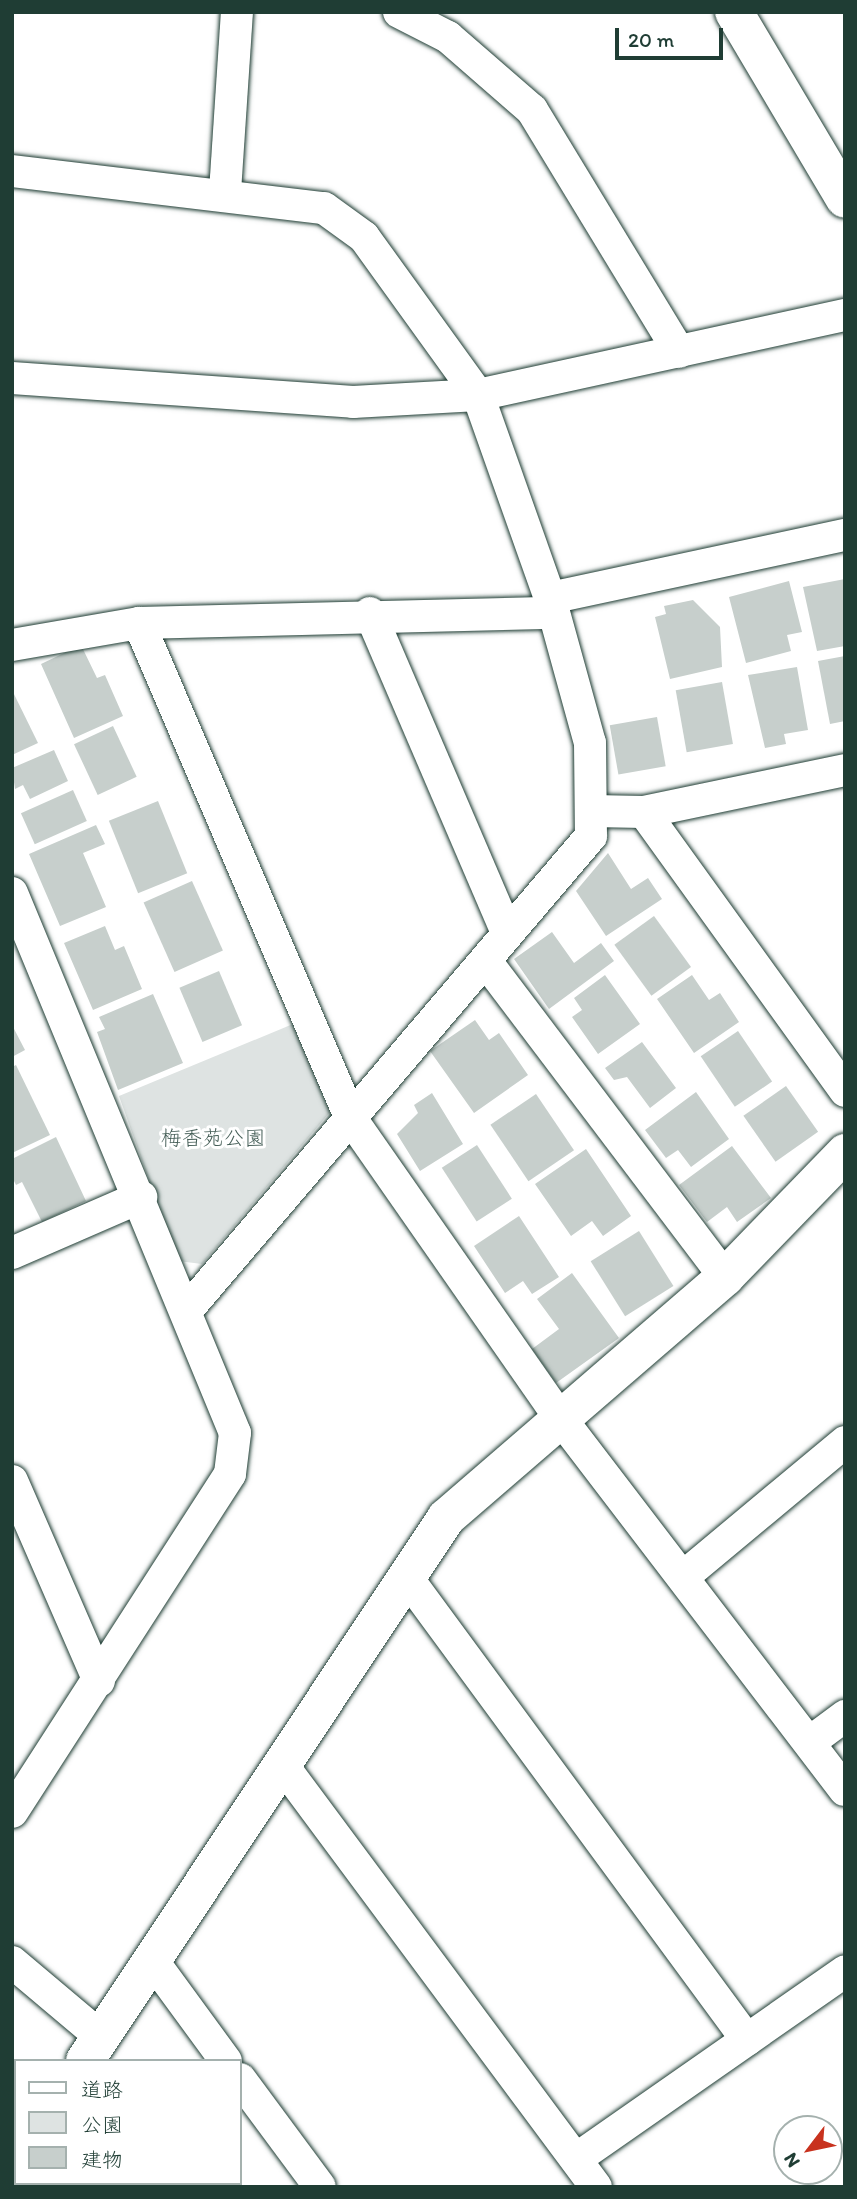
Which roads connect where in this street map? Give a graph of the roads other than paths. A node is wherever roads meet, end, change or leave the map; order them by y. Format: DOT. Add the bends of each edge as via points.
graph roads {
  1 [pos="237,12"];
  2 [pos="399,12"];
  3 [pos="734,12"];
  4 [pos="12,171"];
  5 [pos="225,192"];
  6 [pos="845,199"];
  7 [pos="845,315"];
  8 [pos="679,352"];
  9 [pos="12,378"];
  10 [pos="478,395"];
  11 [pos="845,535"];
  12 [pos="552,605"];
  13 [pos="370,614"];
  14 [pos="139,623"];
  15 [pos="12,645"];
  16 [pos="845,770"];
  17 [pos="592,811"];
  18 [pos="644,812"];
  19 [pos="12,893"];
  20 [pos="507,932"];
  21 [pos="488,964"];
  22 [pos="845,1091"];
  23 [pos="350,1118"];
  24 [pos="845,1153"];
  25 [pos="141,1197"];
  26 [pos="12,1253"];
  27 [pos="725,1277"];
  28 [pos="187,1310"];
  29 [pos="558,1415"];
  30 [pos="845,1442"];
  31 [pos="12,1481"];
  32 [pos="683,1577"];
  33 [pos="408,1579"];
  34 [pos="99,1681"];
  35 [pos="845,1716"];
  36 [pos="810,1742"];
  37 [pos="284,1767"];
  38 [pos="845,1790"];
  39 [pos="12,1811"];
  40 [pos="12,1962"];
  41 [pos="155,1964"];
  42 [pos="845,1971"];
  43 [pos="747,2040"];
  44 [pos="93,2049"];
  45 [pos="225,2059"];
  46 [pos="242,2082"];
  47 [pos="576,2159"];
  48 [pos="320,2187"];
  49 [pos="596,2187"];
  1 -- 5 [label="street"];
  2 -- 8 [label="street" via="448,37 532,110"];
  3 -- 6 [label="street"];
  4 -- 5 [label="street"];
  5 -- 10 [label="street" via="324,208 343,218 364,237"];
  7 -- 8 [label="street"];
  8 -- 10 [label="street"];
  9 -- 10 [label="street" via="353,402"];
  10 -- 12 [label="street"];
  11 -- 12 [label="street"];
  12 -- 13 [label="street"];
  12 -- 17 [label="street" via="590,743"];
  13 -- 14 [label="street"];
  13 -- 20 [label="street"];
  14 -- 15 [label="street"];
  14 -- 23 [label="street"];
  16 -- 18 [label="street"];
  17 -- 18 [label="street"];
  17 -- 20 [label="street" via="591,836"];
  18 -- 22 [label="street"];
  19 -- 25 [label="street"];
  20 -- 21 [label="street"];
  21 -- 23 [label="street"];
  21 -- 27 [label="street"];
  23 -- 28 [label="street"];
  23 -- 29 [label="street"];
  24 -- 27 [label="street"];
  25 -- 26 [label="street"];
  25 -- 28 [label="street"];
  27 -- 29 [label="street"];
  28 -- 34 [label="street" via="236,1433 230,1474"];
  29 -- 32 [label="street"];
  29 -- 33 [label="street" via="463,1497"];
  30 -- 32 [label="street"];
  31 -- 34 [label="street"];
  32 -- 36 [label="street"];
  33 -- 37 [label="street"];
  33 -- 43 [label="street"];
  34 -- 39 [label="street"];
  35 -- 36 [label="street"];
  36 -- 38 [label="street"];
  37 -- 41 [label="street"];
  37 -- 47 [label="street"];
  40 -- 44 [label="street"];
  41 -- 44 [label="street"];
  41 -- 45 [label="street"];
  42 -- 43 [label="street"];
  43 -- 47 [label="street"];
  46 -- 48 [label="street"];
  47 -- 49 [label="street"];
}
